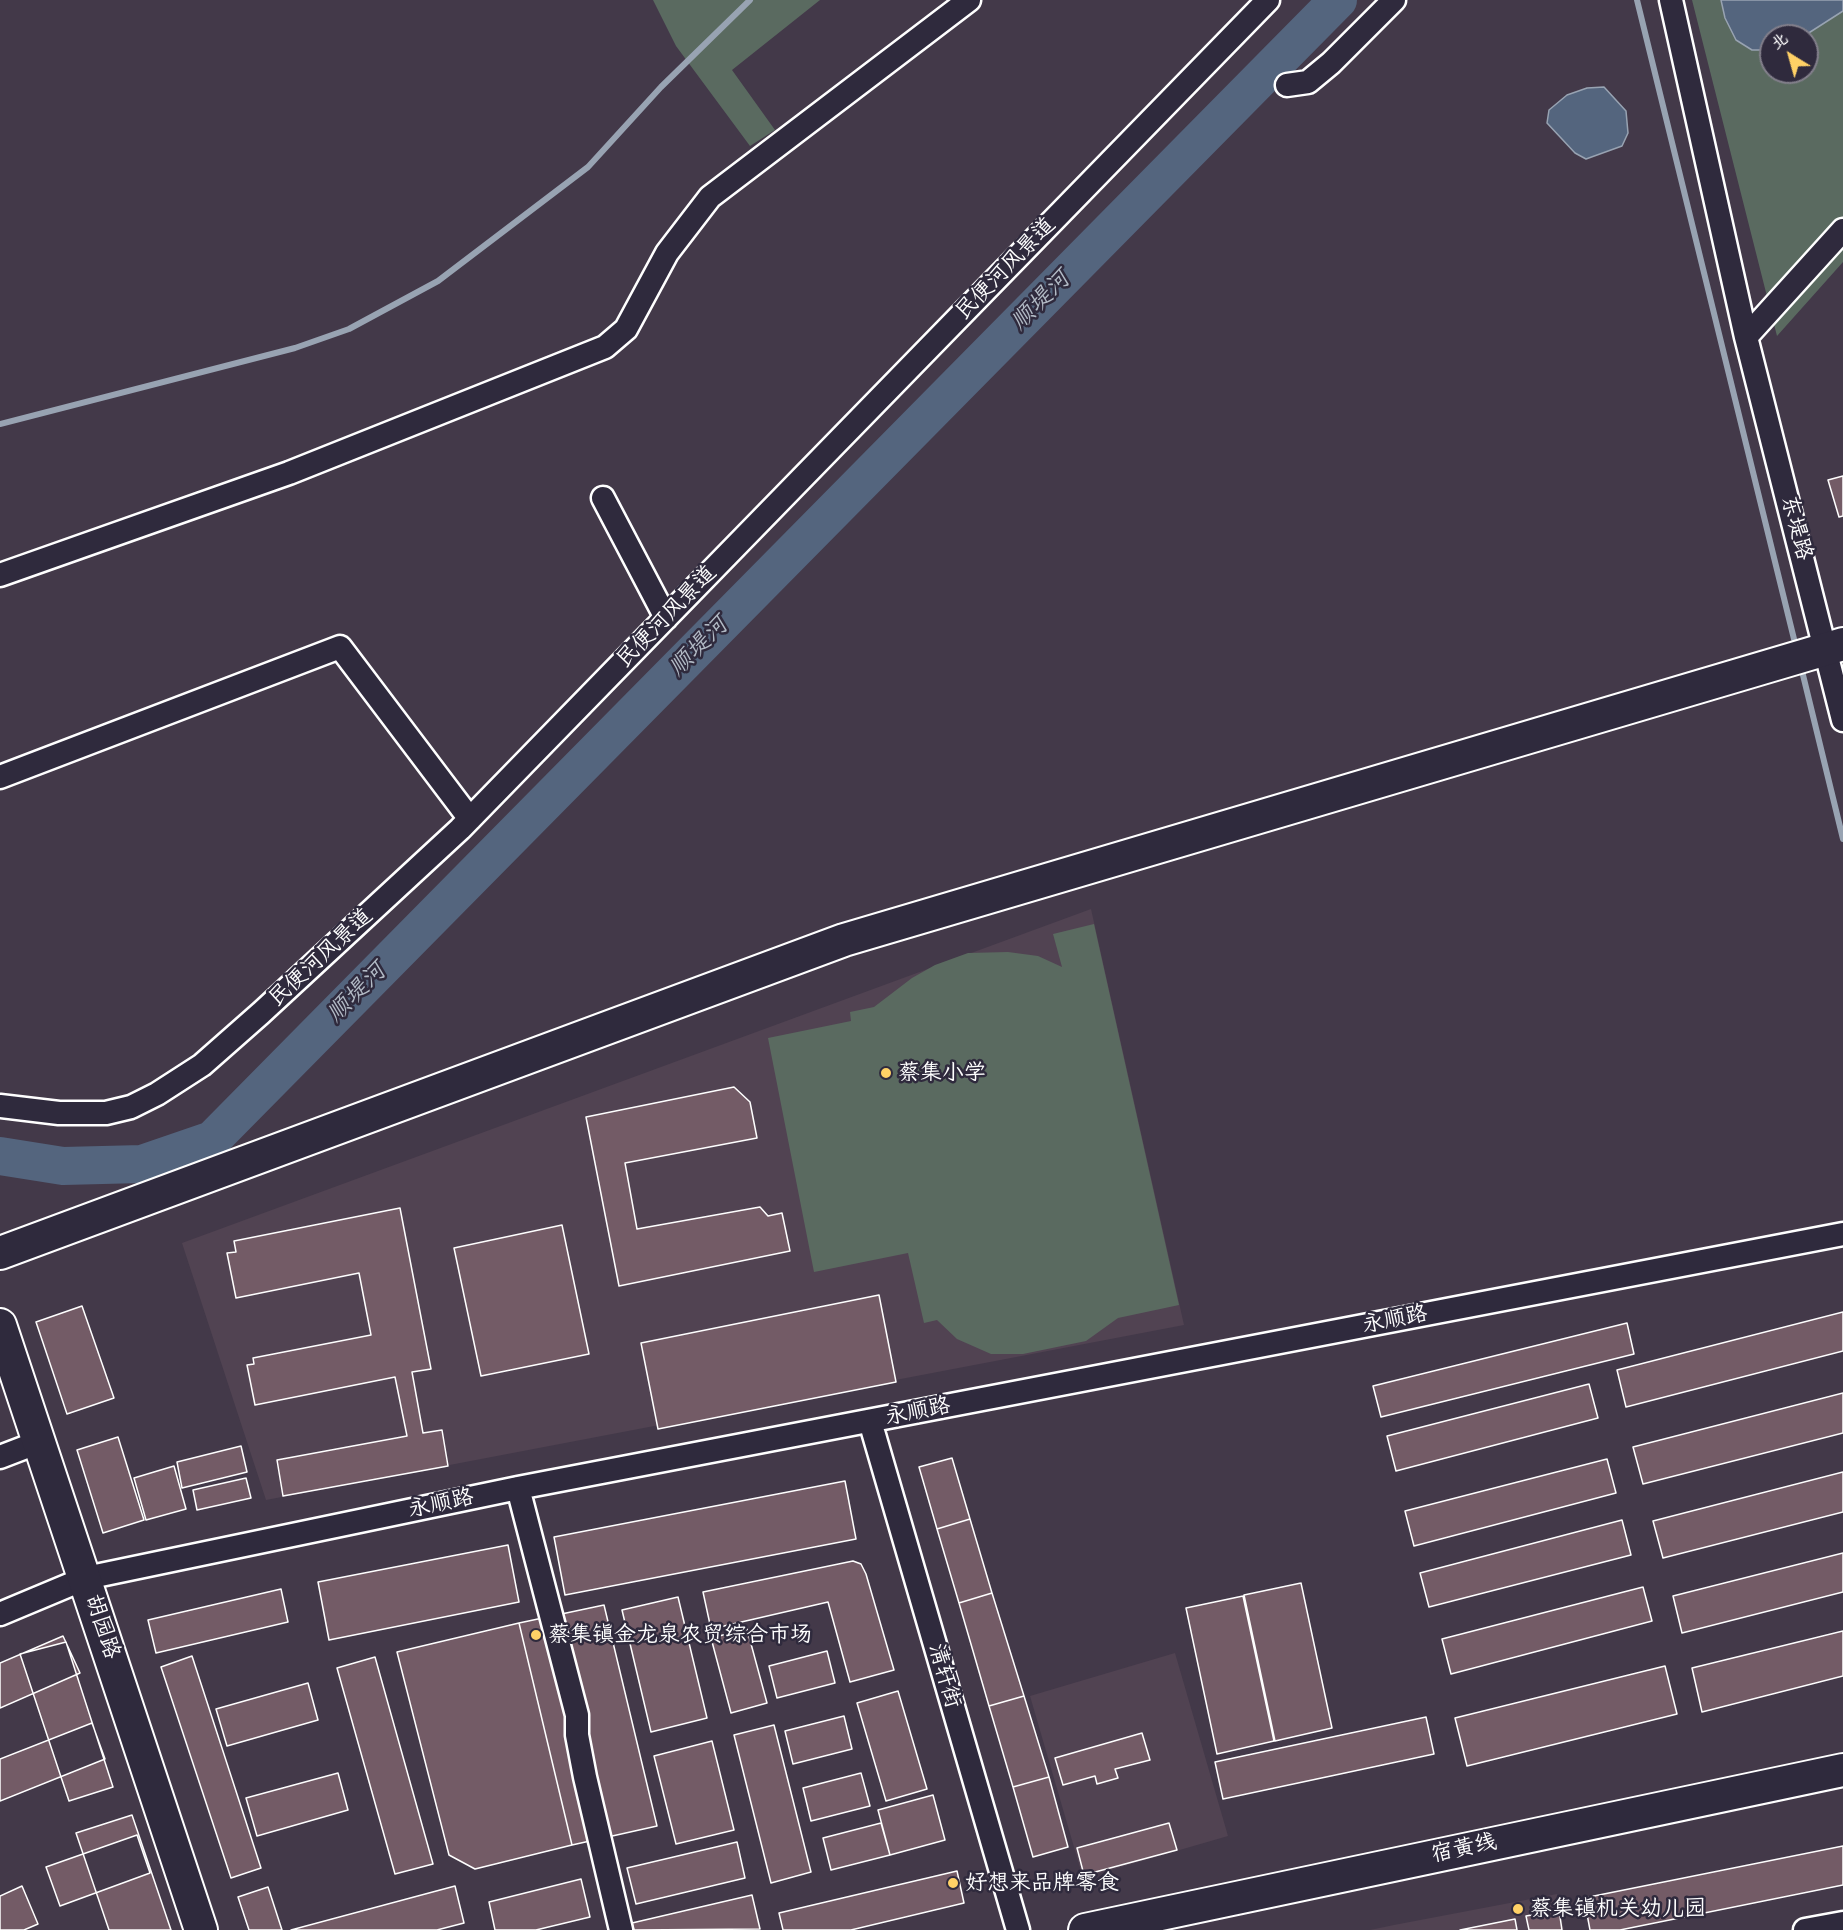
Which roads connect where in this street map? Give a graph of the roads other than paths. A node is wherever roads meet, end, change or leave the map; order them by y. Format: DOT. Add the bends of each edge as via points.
graph roads {
  1 [pos="969,0"];
  2 [pos="1268,0"];
  3 [pos="1394,0"];
  4 [pos="1671,0"];
  5 [pos="1287,85"];
  6 [pos="1843,231"];
  7 [pos="1746,337"];
  8 [pos="603,498"];
  9 [pos="0,575"];
  10 [pos="666,618"];
  11 [pos="1835,646"];
  12 [pos="1843,720"];
  13 [pos="0,777"];
  14 [pos="470,819"];
  15 [pos="0,1106"];
  16 [pos="1843,1234"];
  17 [pos="0,1253"];
  18 [pos="0,1325"];
  19 [pos="870,1421"];
  20 [pos="39,1442"];
  21 [pos="0,1457"];
  22 [pos="518,1488"];
  23 [pos="86,1578"];
  24 [pos="0,1614"];
  25 [pos="1843,1770"];
  26 [pos="1843,1923"];
  27 [pos="201,1930"];
  28 [pos="621,1930"];
  29 [pos="1018,1930"];
  30 [pos="1085,1930"];
  31 [pos="1804,1930"];
  1 -- 9 [label="street" via="710,197 667,253 626,329 605,347 289,472"];
  2 -- 10 [label="street, 民便河风景道"];
  3 -- 5 [label="street" via="1332,63 1308,82"];
  4 -- 7 [label="street, 东堤路"];
  6 -- 7 [label="street"];
  7 -- 11 [label="street, 东堤路"];
  8 -- 10 [label="street"];
  10 -- 14 [label="street, 民便河风景道"];
  11 -- 12 [label="street, 东堤路"];
  11 -- 17 [label="street" via="844,940"];
  13 -- 14 [label="street" via="340,647"];
  14 -- 15 [label="street, 民便河风景道" via="202,1065 157,1094 131,1107 106,1113 59,1113"];
  16 -- 19 [label="street, 永顺路"];
  18 -- 20 [label="street, 胡园路"];
  19 -- 22 [label="street, 永顺路"];
  19 -- 29 [label="street, 清轩街"];
  20 -- 21 [label="street"];
  20 -- 23 [label="street, 胡园路"];
  22 -- 23 [label="street, 永顺路"];
  22 -- 28 [label="street" via="577,1714 585,1777"];
  23 -- 24 [label="street, 永顺路"];
  23 -- 27 [label="street, 胡园路"];
  25 -- 30 [label="street, 宿黄线"];
  26 -- 31 [label="street"];
}
